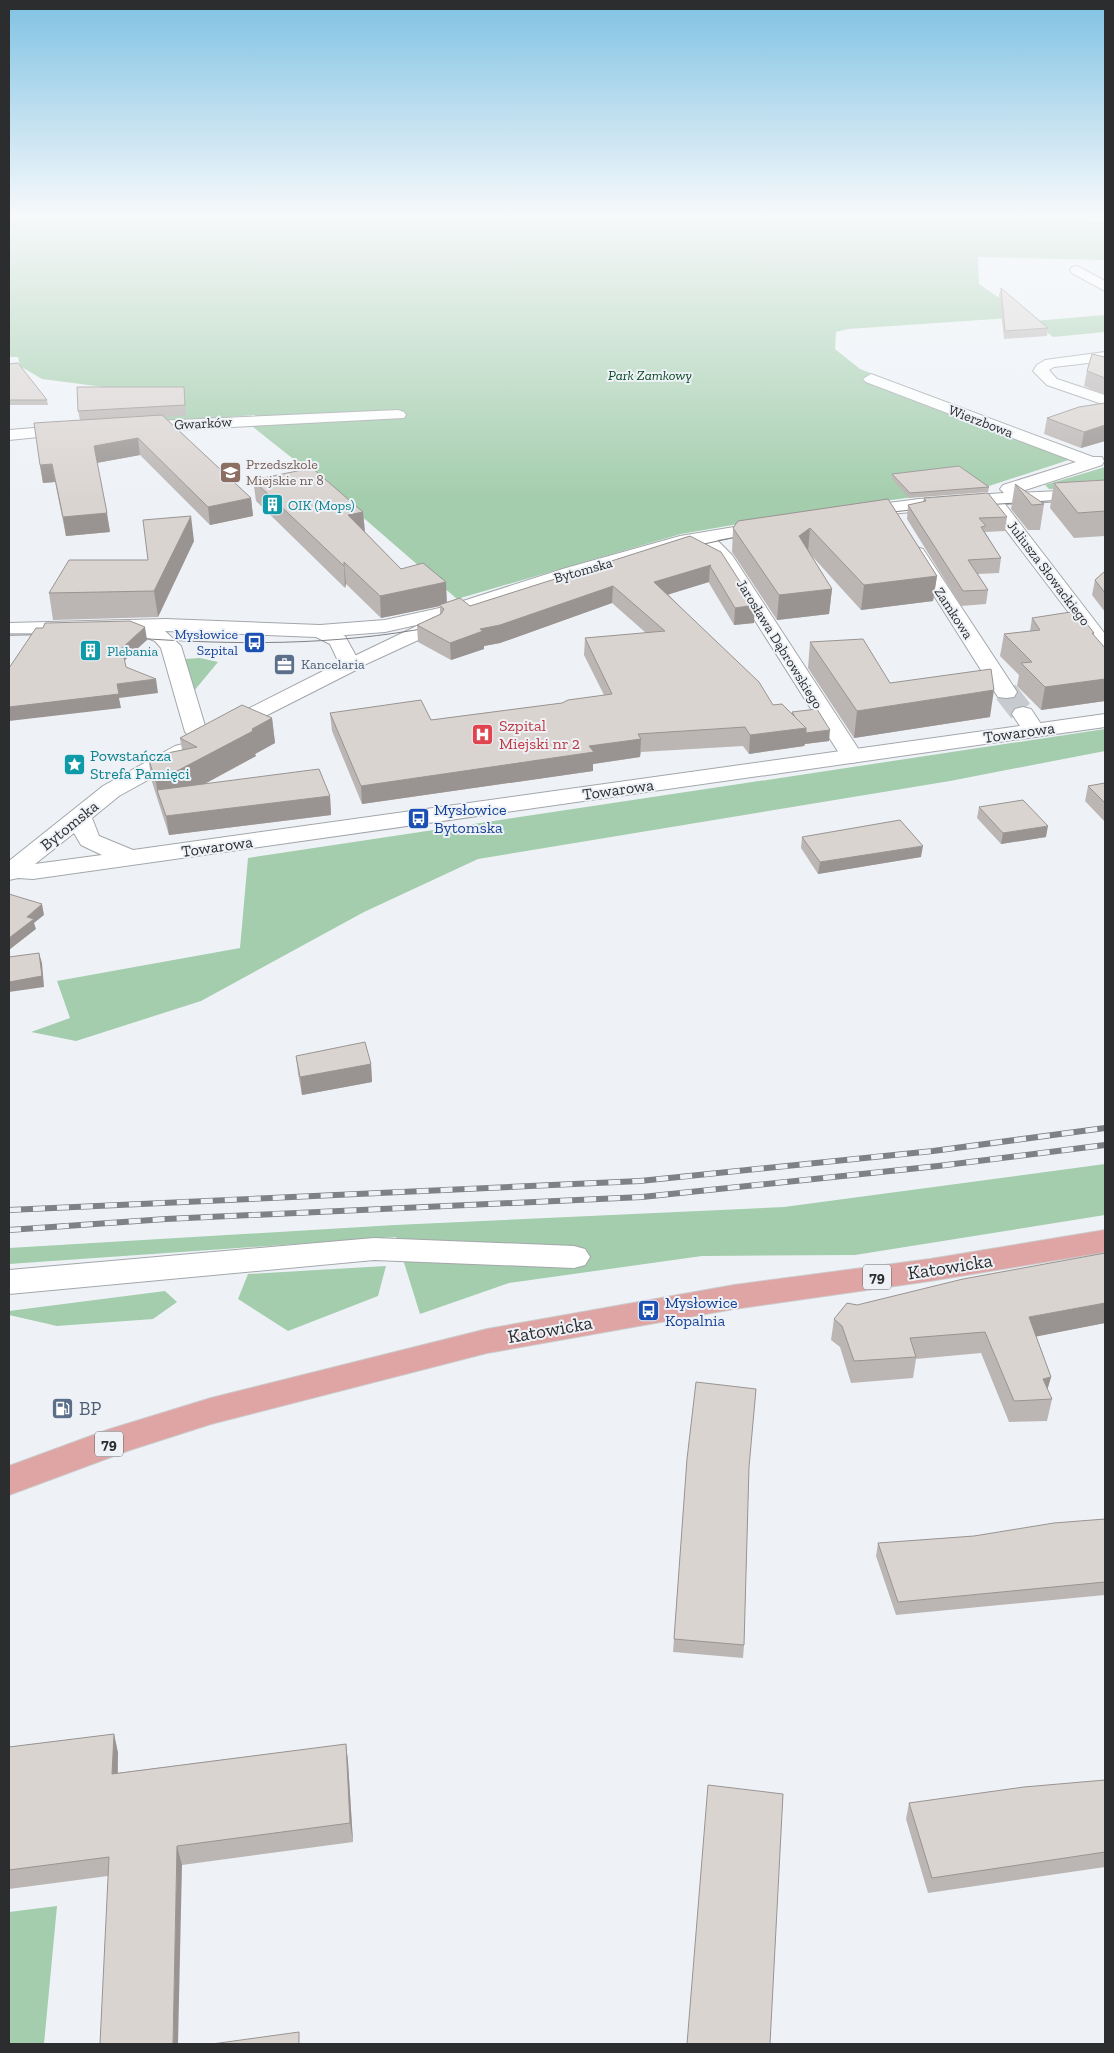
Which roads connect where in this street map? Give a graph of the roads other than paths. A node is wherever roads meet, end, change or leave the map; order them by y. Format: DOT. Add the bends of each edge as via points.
graph roads {
  1 [pos="1105,357"];
  2 [pos="871,379"];
  3 [pos="1105,400"];
  4 [pos="398,415"];
  5 [pos="120,427"];
  6 [pos="92,429"];
  7 [pos="9,435"];
  8 [pos="1098,460"];
  9 [pos="1105,494"];
  10 [pos="992,499"];
  11 [pos="891,506"];
  12 [pos="844,514"];
  13 [pos="787,523"];
  14 [pos="702,537"];
  15 [pos="449,612"];
  16 [pos="209,626"];
  17 [pos="138,627"];
  18 [pos="9,629"];
  19 [pos="320,631"];
  20 [pos="172,646"];
  21 [pos="1105,647"];
  22 [pos="351,665"];
  23 [pos="1006,692"];
  24 [pos="1105,720"];
  25 [pos="206,739"];
  26 [pos="852,756"];
  27 [pos="79,816"];
  28 [pos="131,859"];
  29 [pos="11,872"];
  30 [pos="1105,1241"];
  31 [pos="574,1257"];
  32 [pos="9,1282"];
  33 [pos="9,1481"];
  1 -- 3 [label="street" via="1050,363 1042,368 1052,382"];
  2 -- 8 [label="street, Wierzbowa"];
  4 -- 5 [label="street, Gwarków"];
  6 -- 7 [label="street"];
  8 -- 10 [label="street" via="998,492"];
  9 -- 10 [label="street"];
  10 -- 11 [label="street"];
  10 -- 21 [label="street, Juliusza Słowackiego"];
  11 -- 12 [label="street"];
  11 -- 23 [label="street, Zamkowa" via="891,512 951,610"];
  13 -- 14 [label="street, Bytomska"];
  14 -- 15 [label="street, Bytomska" via="573,572"];
  14 -- 26 [label="street, Jarosława Dąbrowskiego" via="723,555"];
  15 -- 19 [label="street, Bytomska" via="385,626"];
  15 -- 22 [label="street, Bytomska" via="431,627"];
  16 -- 17 [label="street, Bytomska"];
  16 -- 19 [label="street, Bytomska"];
  16 -- 20 [label="street" via="183,637"];
  17 -- 18 [label="street, Bytomska"];
  17 -- 20 [label="street" via="157,634"];
  19 -- 22 [label="street" via="338,640"];
  20 -- 25 [label="street" via="196,732"];
  22 -- 25 [label="street, Bytomska"];
  24 -- 26 [label="street, Towarowa" via="1028,722"];
  25 -- 27 [label="street, Bytomska" via="111,791"];
  26 -- 28 [label="street, Towarowa"];
  27 -- 28 [label="street" via="89,840"];
  27 -- 29 [label="street, Bytomska"];
  28 -- 29 [label="street, Towarowa"];
  30 -- 33 [label="main road, Katowicka / 79" via="930,1270 734,1297 487,1341 211,1410"];
  31 -- 32 [label="street" via="374,1249"];
}
